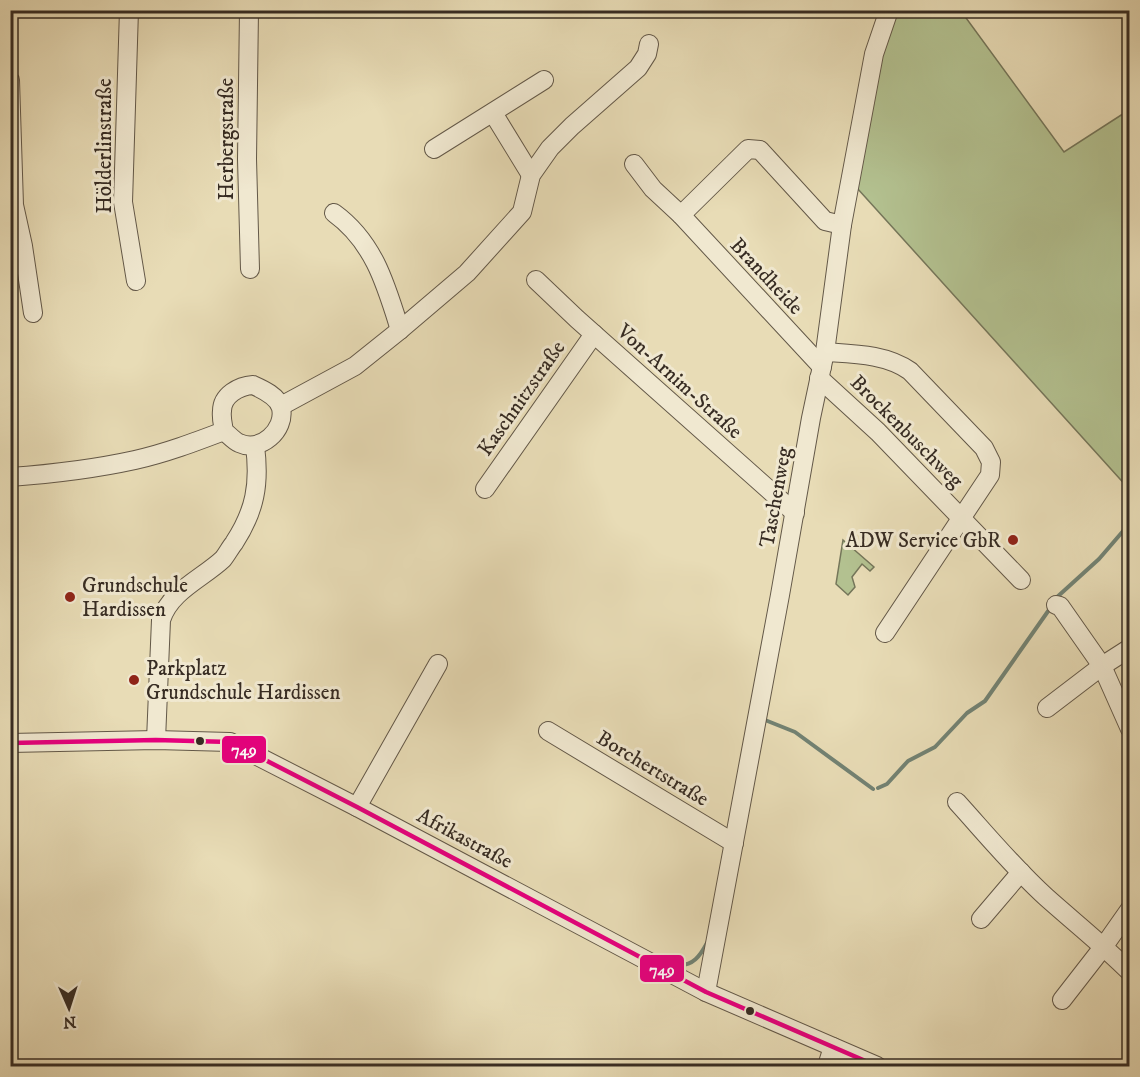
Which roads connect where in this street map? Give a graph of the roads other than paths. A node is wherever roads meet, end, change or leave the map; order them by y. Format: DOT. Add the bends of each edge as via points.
graph roads {
  1 [pos="129,10"];
  2 [pos="249,10"];
  3 [pos="889,10"];
  4 [pos="649,44"];
  5 [pos="10,80"];
  6 [pos="544,80"];
  7 [pos="493,113"];
  8 [pos="11,148"];
  9 [pos="434,149"];
  10 [pos="634,164"];
  11 [pos="531,175"];
  12 [pos="334,213"];
  13 [pos="681,215"];
  14 [pos="842,225"];
  15 [pos="250,268"];
  16 [pos="536,280"];
  17 [pos="136,281"];
  18 [pos="33,313"];
  19 [pos="400,330"];
  20 [pos="594,334"];
  21 [pos="822,366"];
  22 [pos="281,406"];
  23 [pos="224,431"];
  24 [pos="255,446"];
  25 [pos="10,477"];
  26 [pos="485,489"];
  27 [pos="795,513"];
  28 [pos="962,517"];
  29 [pos="1022,580"];
  30 [pos="1056,605"];
  31 [pos="885,633"];
  32 [pos="1130,648"];
  33 [pos="438,664"];
  34 [pos="1102,666"];
  35 [pos="1047,708"];
  36 [pos="1130,729"];
  37 [pos="548,731"];
  38 [pos="156,740"];
  39 [pos="10,743"];
  40 [pos="957,802"];
  41 [pos="357,807"];
  42 [pos="734,843"];
  43 [pos="1021,872"];
  44 [pos="1130,909"];
  45 [pos="981,919"];
  46 [pos="1104,946"];
  47 [pos="1130,972"];
  48 [pos="706,992"];
  49 [pos="1062,1000"];
  50 [pos="833,1047"];
  51 [pos="827,1066"];
  52 [pos="877,1066"];
  1 -- 17 [label="street, Hölderlinstraße" via="123,202"];
  2 -- 15 [label="street, Herbergstraße"];
  3 -- 14 [label="street, Taschenweg" via="874,54"];
  4 -- 11 [label="street" via="638,68 572,126"];
  5 -- 8 [label="street"];
  6 -- 7 [label="street"];
  7 -- 9 [label="street"];
  7 -- 11 [label="street"];
  8 -- 18 [label="street" via="14,205"];
  10 -- 13 [label="street, Brandheide"];
  11 -- 19 [label="street" via="522,212 467,273"];
  12 -- 19 [label="street" via="363,241 383,276"];
  13 -- 14 [label="street" via="738,158 754,148 825,221"];
  13 -- 21 [label="street, Brandheide"];
  14 -- 21 [label="street, Taschenweg"];
  16 -- 20 [label="street, Von-Arnim-Straße"];
  19 -- 22 [label="street" via="355,366"];
  20 -- 26 [label="street, Kaschnitzstraße"];
  20 -- 27 [label="street, Von-Arnim-Straße"];
  21 -- 27 [label="street, Taschenweg"];
  21 -- 28 [label="street, Brockenbuschweg" via="854,408"];
  21 -- 28 [label="street, Brockenbuschweg" via="865,355 902,365 984,448 991,462 990,475"];
  22 -- 23 [label="street" via="253,384 240,386 221,410"];
  22 -- 24 [label="street" via="276,430"];
  23 -- 24 [label="street" via="237,442"];
  23 -- 25 [label="street" via="137,459"];
  24 -- 38 [label="street" via="258,477 252,511 224,558 194,580 163,611"];
  27 -- 42 [label="street, Taschenweg"];
  28 -- 29 [label="street"];
  28 -- 31 [label="street, Brockenbuschweg"];
  30 -- 34 [label="street"];
  32 -- 34 [label="street"];
  33 -- 41 [label="street"];
  34 -- 35 [label="street"];
  34 -- 36 [label="street"];
  37 -- 42 [label="street, Borchertstraße"];
  38 -- 39 [label="street, Afrikastraße"];
  38 -- 41 [label="street, Afrikastraße" via="230,742"];
  40 -- 43 [label="street"];
  41 -- 48 [label="street, Afrikastraße"];
  42 -- 48 [label="street, Taschenweg"];
  43 -- 45 [label="street"];
  43 -- 46 [label="street"];
  44 -- 46 [label="street"];
  46 -- 47 [label="street"];
  46 -- 49 [label="street"];
  48 -- 50 [label="street, Afrikastraße"];
  50 -- 51 [label="street"];
  50 -- 52 [label="street, Afrikastraße"];
}
